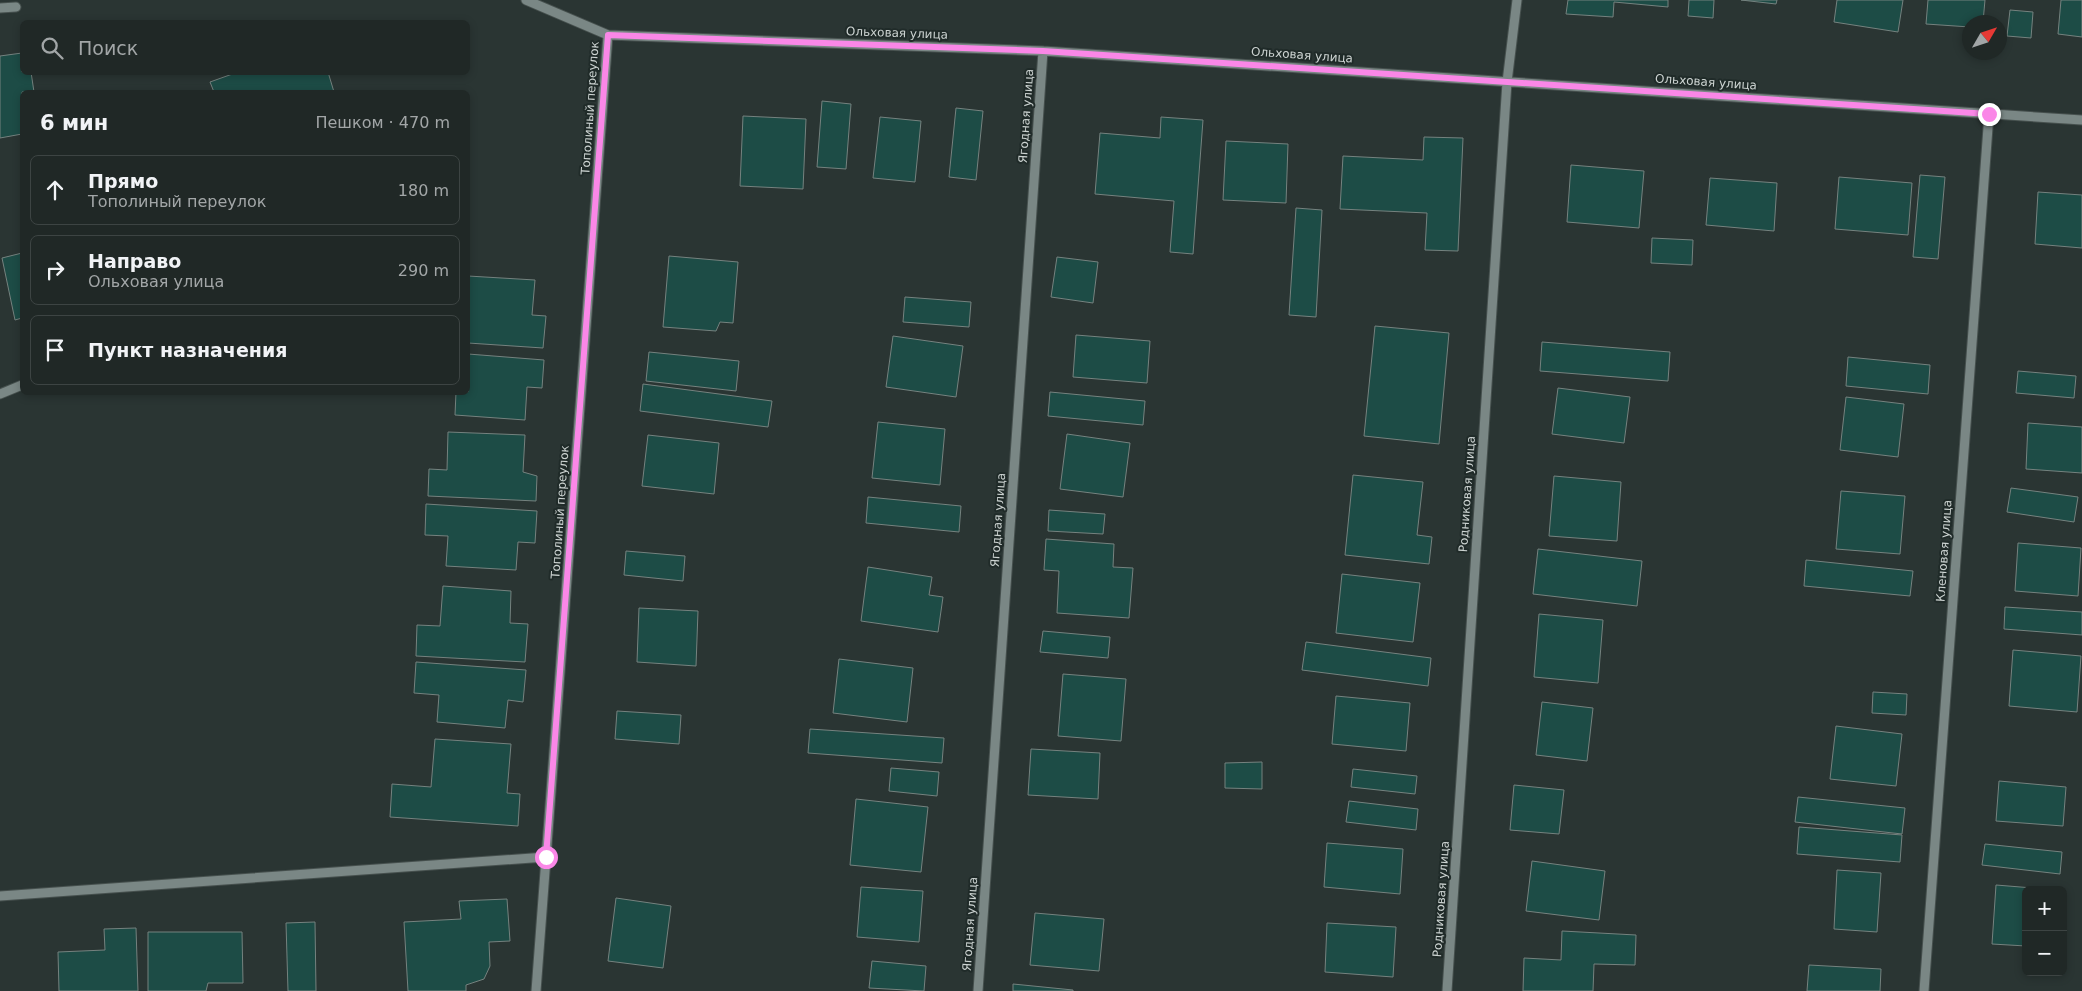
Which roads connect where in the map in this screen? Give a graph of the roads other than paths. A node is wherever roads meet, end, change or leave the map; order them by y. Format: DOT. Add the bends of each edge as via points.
graph roads {
  1 [pos="526,0"];
  2 [pos="1517,0"];
  3 [pos="16,7"];
  4 [pos="0,8"];
  5 [pos="608,35"];
  6 [pos="1043,51"];
  7 [pos="1507,82"];
  8 [pos="1989,114"];
  9 [pos="2082,120"];
  10 [pos="20,386"];
  11 [pos="0,394"];
  12 [pos="546,857"];
  13 [pos="0,896"];
  14 [pos="536,991"];
  15 [pos="978,991"];
  16 [pos="1447,991"];
  17 [pos="1924,991"];
  1 -- 5 [label="street, Ольховая улица"];
  2 -- 7 [label="street, Родниковая улица"];
  3 -- 4 [label="street"];
  5 -- 6 [label="street, Ольховая улица"];
  5 -- 12 [label="street, Тополиный переулок"];
  6 -- 7 [label="street, Ольховая улица"];
  6 -- 15 [label="street, Ягодная улица"];
  7 -- 8 [label="street, Ольховая улица"];
  7 -- 16 [label="street, Родниковая улица"];
  8 -- 9 [label="street, Ольховая улица"];
  8 -- 17 [label="street, Кленовая улица"];
  10 -- 11 [label="street"];
  12 -- 13 [label="street"];
  12 -- 14 [label="street, Тополиный переулок"];
}
